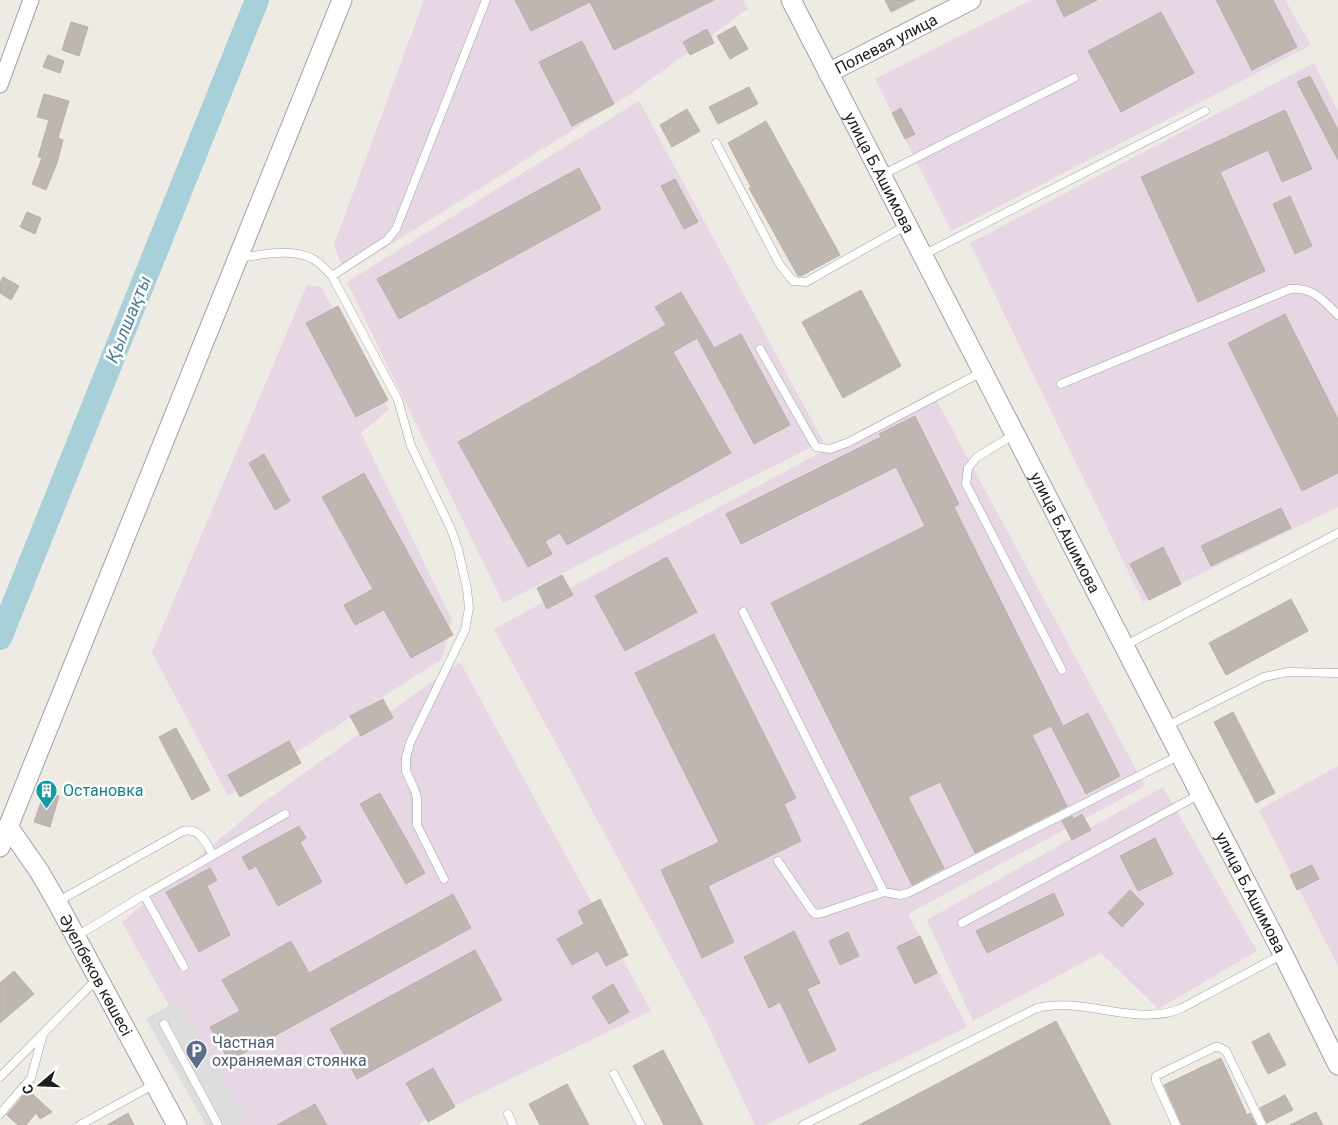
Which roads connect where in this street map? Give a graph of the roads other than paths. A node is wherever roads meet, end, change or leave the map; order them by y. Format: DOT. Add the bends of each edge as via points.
graph roads {
  1 [pos="31,0"];
  2 [pos="342,0"];
  3 [pos="486,0"];
  4 [pos="791,0"];
  5 [pos="971,0"];
  6 [pos="6,49"];
  7 [pos="828,73"];
  8 [pos="1074,78"];
  9 [pos="0,85"];
  10 [pos="1204,111"];
  11 [pos="716,143"];
  12 [pos="882,175"];
  13 [pos="907,225"];
  14 [pos="923,255"];
  15 [pos="239,258"];
  16 [pos="332,276"];
  17 [pos="1338,315"];
  18 [pos="760,349"];
  19 [pos="982,371"];
  20 [pos="1061,384"];
  21 [pos="1015,434"];
  22 [pos="1338,533"];
  23 [pos="743,612"];
  24 [pos="1124,646"];
  25 [pos="1062,670"];
  26 [pos="1338,673"];
  27 [pos="1166,726"];
  28 [pos="1180,755"];
  29 [pos="1200,794"];
  30 [pos="285,814"];
  31 [pos="9,828"];
  32 [pos="0,847"];
  33 [pos="214,855"];
  34 [pos="778,860"];
  35 [pos="444,879"];
  36 [pos="884,892"];
  37 [pos="144,895"];
  38 [pos="57,902"];
  39 [pos="962,923"];
  40 [pos="76,936"];
  41 [pos="1283,954"];
  42 [pos="184,967"];
  43 [pos="98,977"];
  44 [pos="164,1024"];
  45 [pos="43,1032"];
  46 [pos="1338,1065"];
  47 [pos="614,1074"];
  48 [pos="0,1077"];
  49 [pos="155,1084"];
  50 [pos="0,1114"];
  51 [pos="508,1114"];
  52 [pos="80,1125"];
  53 [pos="177,1125"];
  54 [pos="218,1125"];
  55 [pos="514,1125"];
  56 [pos="641,1125"];
  57 [pos="803,1125"];
  58 [pos="1176,1125"];
  59 [pos="1262,1125"];
  1 -- 6 [label="street"];
  2 -- 15 [label="street"];
  3 -- 16 [label="lane" via="396,229 387,240"];
  4 -- 7 [label="street, улица Б.Ашимова"];
  5 -- 7 [label="street, Полевая улица"];
  6 -- 9 [label="street"];
  7 -- 12 [label="street, улица Б.Ашимова"];
  8 -- 12 [label="lane"];
  10 -- 14 [label="lane"];
  11 -- 13 [label="lane" via="780,264 794,281 806,282"];
  12 -- 13 [label="street, улица Б.Ашимова"];
  13 -- 14 [label="street, улица Б.Ашимова"];
  14 -- 19 [label="street, улица Б.Ашимова"];
  15 -- 16 [label="lane" via="295,254 310,258"];
  15 -- 31 [label="street"];
  16 -- 35 [label="lane" via="398,400 411,446 450,528 467,589 465,630 410,743 406,758 406,771 417,798 416,825"];
  17 -- 20 [label="lane" via="1308,290 1290,289"];
  18 -- 19 [label="lane" via="816,447 830,449"];
  19 -- 21 [label="street, улица Б.Ашимова"];
  21 -- 24 [label="street, улица Б.Ашимова"];
  21 -- 25 [label="lane" via="977,457 968,468 966,484"];
  22 -- 24 [label="lane"];
  23 -- 36 [label="lane"];
  24 -- 27 [label="street, улица Б.Ашимова"];
  26 -- 27 [label="lane" via="1288,672 1264,677"];
  27 -- 28 [label="street, улица Б.Ашимова"];
  28 -- 29 [label="street, улица Б.Ашимова"];
  28 -- 36 [label="lane" via="908,893"];
  29 -- 39 [label="lane"];
  29 -- 41 [label="street, улица Б.Ашимова"];
  30 -- 33 [label="lane"];
  31 -- 32 [label="street"];
  31 -- 38 [label="street, Әуелбеков көшесі"];
  33 -- 37 [label="lane"];
  33 -- 38 [label="lane" via="197,832 183,831"];
  34 -- 36 [label="lane" via="816,914"];
  37 -- 40 [label="lane"];
  37 -- 42 [label="lane"];
  38 -- 40 [label="street, Әуелбеков көшесі"];
  40 -- 43 [label="street, Әуелбеков көшесі"];
  41 -- 46 [label="street, улица Б.Ашимова"];
  41 -- 57 [label="lane" via="1165,1014 1070,1005 1036,1008"];
  43 -- 45 [label="lane"];
  43 -- 49 [label="street, Әуелбеков көшесі"];
  44 -- 54 [label="lane"];
  45 -- 48 [label="lane"];
  45 -- 50 [label="lane" via="31,1078"];
  47 -- 56 [label="lane"];
  49 -- 52 [label="lane"];
  49 -- 53 [label="street, Әуелбеков көшесі"];
  51 -- 55 [label="lane"];
  58 -- 59 [label="lane" via="1156,1076 1219,1047 1226,1051"];
}
